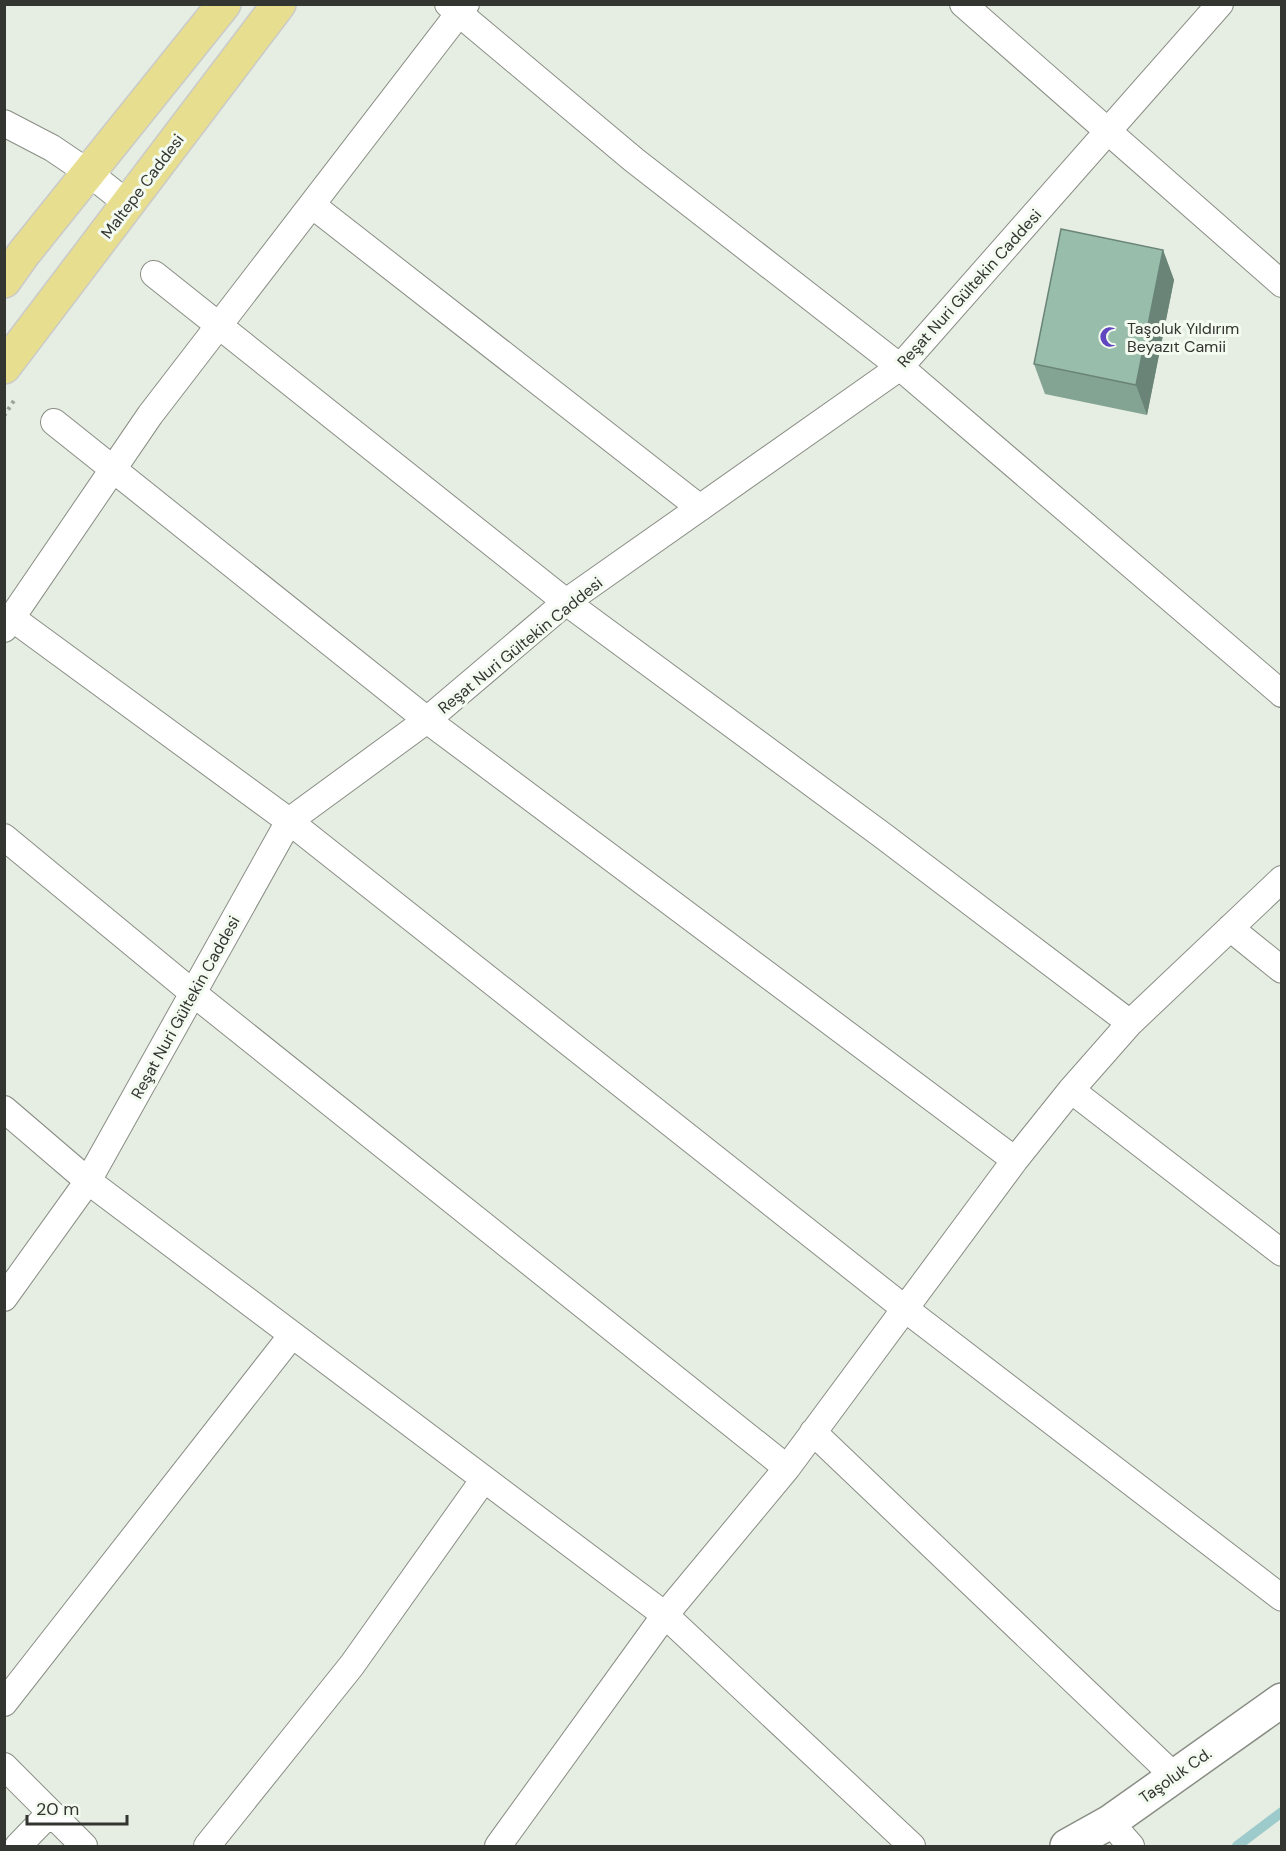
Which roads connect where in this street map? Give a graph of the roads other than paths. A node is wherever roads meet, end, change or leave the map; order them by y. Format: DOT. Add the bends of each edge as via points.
graph roads {
  1 [pos="224,4"];
  2 [pos="279,4"];
  3 [pos="963,4"];
  4 [pos="1220,4"];
  5 [pos="458,7"];
  6 [pos="4,123"];
  7 [pos="1107,133"];
  8 [pos="89,173"];
  9 [pos="128,204"];
  10 [pos="312,205"];
  11 [pos="154,273"];
  12 [pos="4,281"];
  13 [pos="1281,284"];
  14 [pos="219,325"];
  15 [pos="900,367"];
  16 [pos="4,368"];
  17 [pos="54,422"];
  18 [pos="112,469"];
  19 [pos="700,508"];
  20 [pos="567,602"];
  21 [pos="8,623"];
  22 [pos="1281,694"];
  23 [pos="428,720"];
  24 [pos="289,821"];
  25 [pos="4,837"];
  26 [pos="1281,879"];
  27 [pos="1230,928"];
  28 [pos="1281,970"];
  29 [pos="193,993"];
  30 [pos="1130,1023"];
  31 [pos="1071,1090"];
  32 [pos="4,1109"];
  33 [pos="1015,1160"];
  34 [pos="88,1181"];
  35 [pos="1281,1253"];
  36 [pos="4,1298"];
  37 [pos="904,1308"];
  38 [pos="292,1335"];
  39 [pos="813,1432"];
  40 [pos="787,1468"];
  41 [pos="484,1479"];
  42 [pos="1281,1598"];
  43 [pos="665,1615"];
  44 [pos="1281,1700"];
  45 [pos="4,1703"];
  46 [pos="4,1766"];
  47 [pos="1174,1776"];
  48 [pos="50,1813"];
  49 [pos="1110,1822"];
  50 [pos="18,1846"];
  51 [pos="84,1846"];
  52 [pos="207,1846"];
  53 [pos="498,1846"];
  54 [pos="912,1846"];
  55 [pos="1067,1846"];
  56 [pos="1131,1846"];
  1 -- 8 [label="main road"];
  2 -- 9 [label="main road, Maltepe Caddesi"];
  3 -- 7 [label="street"];
  4 -- 7 [label="street, Reşat Nuri Gültekin Caddesi"];
  5 -- 10 [label="street"];
  5 -- 15 [label="street" via="634,160"];
  6 -- 8 [label="street"];
  7 -- 13 [label="street"];
  7 -- 15 [label="street, Reşat Nuri Gültekin Caddesi"];
  8 -- 9 [label="street"];
  8 -- 12 [label="main road"];
  9 -- 16 [label="main road, Maltepe Caddesi"];
  10 -- 14 [label="street"];
  10 -- 19 [label="street"];
  11 -- 14 [label="street"];
  14 -- 18 [label="street"];
  14 -- 20 [label="street"];
  15 -- 19 [label="street, Reşat Nuri Gültekin Caddesi"];
  15 -- 22 [label="street"];
  17 -- 18 [label="street"];
  18 -- 21 [label="street"];
  18 -- 23 [label="street"];
  19 -- 20 [label="street, Reşat Nuri Gültekin Caddesi"];
  20 -- 23 [label="street, Reşat Nuri Gültekin Caddesi"];
  20 -- 30 [label="street"];
  21 -- 24 [label="street"];
  23 -- 24 [label="street, Reşat Nuri Gültekin Caddesi"];
  23 -- 33 [label="street"];
  24 -- 29 [label="street, Reşat Nuri Gültekin Caddesi"];
  24 -- 37 [label="street"];
  25 -- 29 [label="street"];
  26 -- 27 [label="street"];
  27 -- 28 [label="street"];
  27 -- 30 [label="street"];
  29 -- 34 [label="street, Reşat Nuri Gültekin Caddesi"];
  29 -- 40 [label="street"];
  30 -- 31 [label="street"];
  31 -- 33 [label="street"];
  31 -- 35 [label="street"];
  32 -- 34 [label="street"];
  33 -- 37 [label="street"];
  34 -- 36 [label="street, Reşat Nuri Gültekin Caddesi"];
  34 -- 38 [label="street"];
  37 -- 39 [label="street"];
  37 -- 42 [label="street"];
  38 -- 41 [label="street"];
  38 -- 45 [label="street"];
  39 -- 40 [label="street"];
  39 -- 47 [label="street"];
  40 -- 43 [label="street"];
  41 -- 43 [label="street"];
  41 -- 52 [label="street" via="352,1665"];
  43 -- 53 [label="street"];
  43 -- 54 [label="street"];
  44 -- 47 [label="street, Taşoluk Cd."];
  46 -- 48 [label="street"];
  47 -- 49 [label="street, Taşoluk Cd."];
  48 -- 50 [label="street"];
  48 -- 51 [label="street"];
  49 -- 55 [label="street, Taşoluk Cd."];
  49 -- 56 [label="street"];
}
